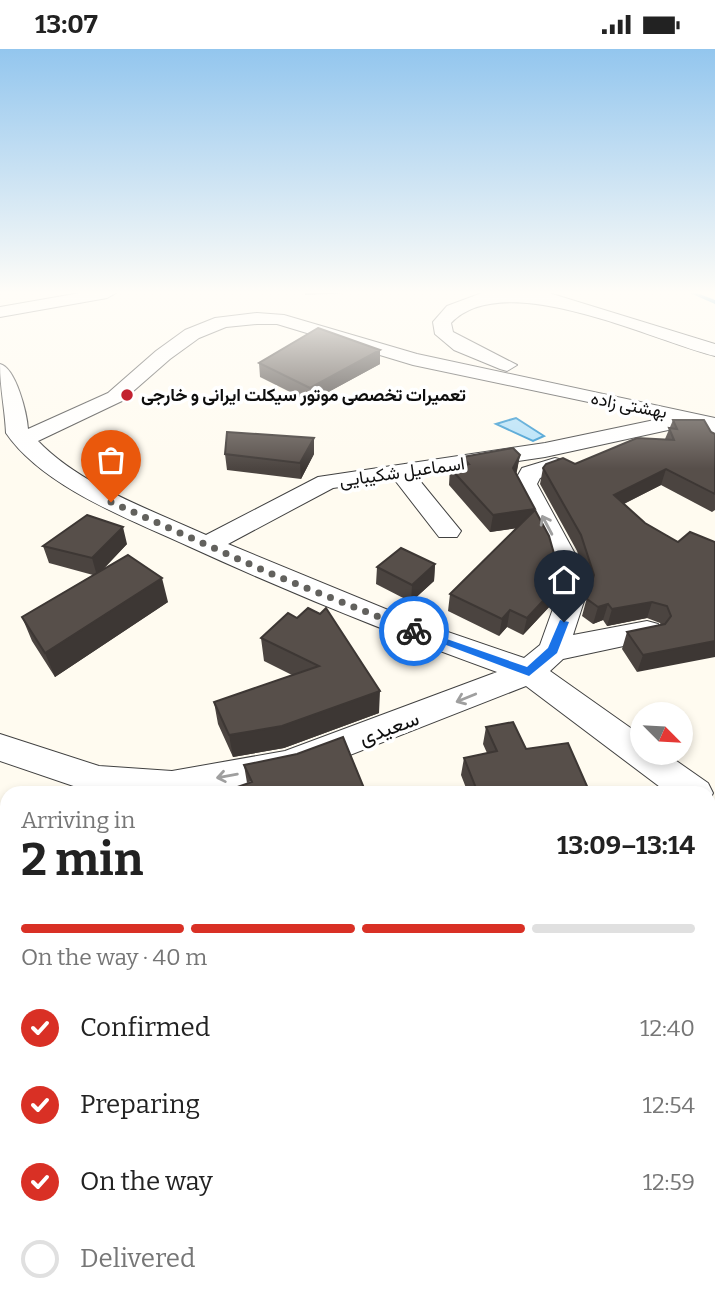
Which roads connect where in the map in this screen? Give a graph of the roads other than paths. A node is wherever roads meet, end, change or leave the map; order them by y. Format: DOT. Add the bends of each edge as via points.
graph roads {
  1 [pos="167,352"];
  2 [pos="389,352"];
  3 [pos="477,352"];
  4 [pos="0,370"];
  5 [pos="705,422"];
  6 [pos="13,433"];
  7 [pos="552,462"];
  8 [pos="401,473"];
  9 [pos="448,531"];
  10 [pos="205,546"];
  11 [pos="647,631"];
  12 [pos="541,661"];
  13 [pos="0,747"];
  14 [pos="687,786"];
  1 -- 6 [label="street, بهشتی زاده" via="115,397"];
  2 -- 5 [label="street, بهشتی زاده"];
  3 -- 5 [label="street" via="535,375 692,408"];
  4 -- 6 [label="street" via="16,413"];
  5 -- 7 [label="street, اسماعیل شکیبایی"];
  6 -- 10 [label="street" via="40,457 111,502"];
  7 -- 8 [label="street, اسماعیل شکیبایی"];
  12 -- 7 [label="street, one-way" via="573,591 561,552 525,484 530,473"];
  8 -- 9 [label="street"];
  8 -- 10 [label="street, اسماعیل شکیبایی" via="327,482"];
  10 -- 12 [label="street" via="400,626"];
  11 -- 12 [label="street, سعیدی"];
  12 -- 13 [label="street, سعیدی, one-way" via="431,712 287,765 172,786 99,780"];
  12 -- 14 [label="street"];
}
